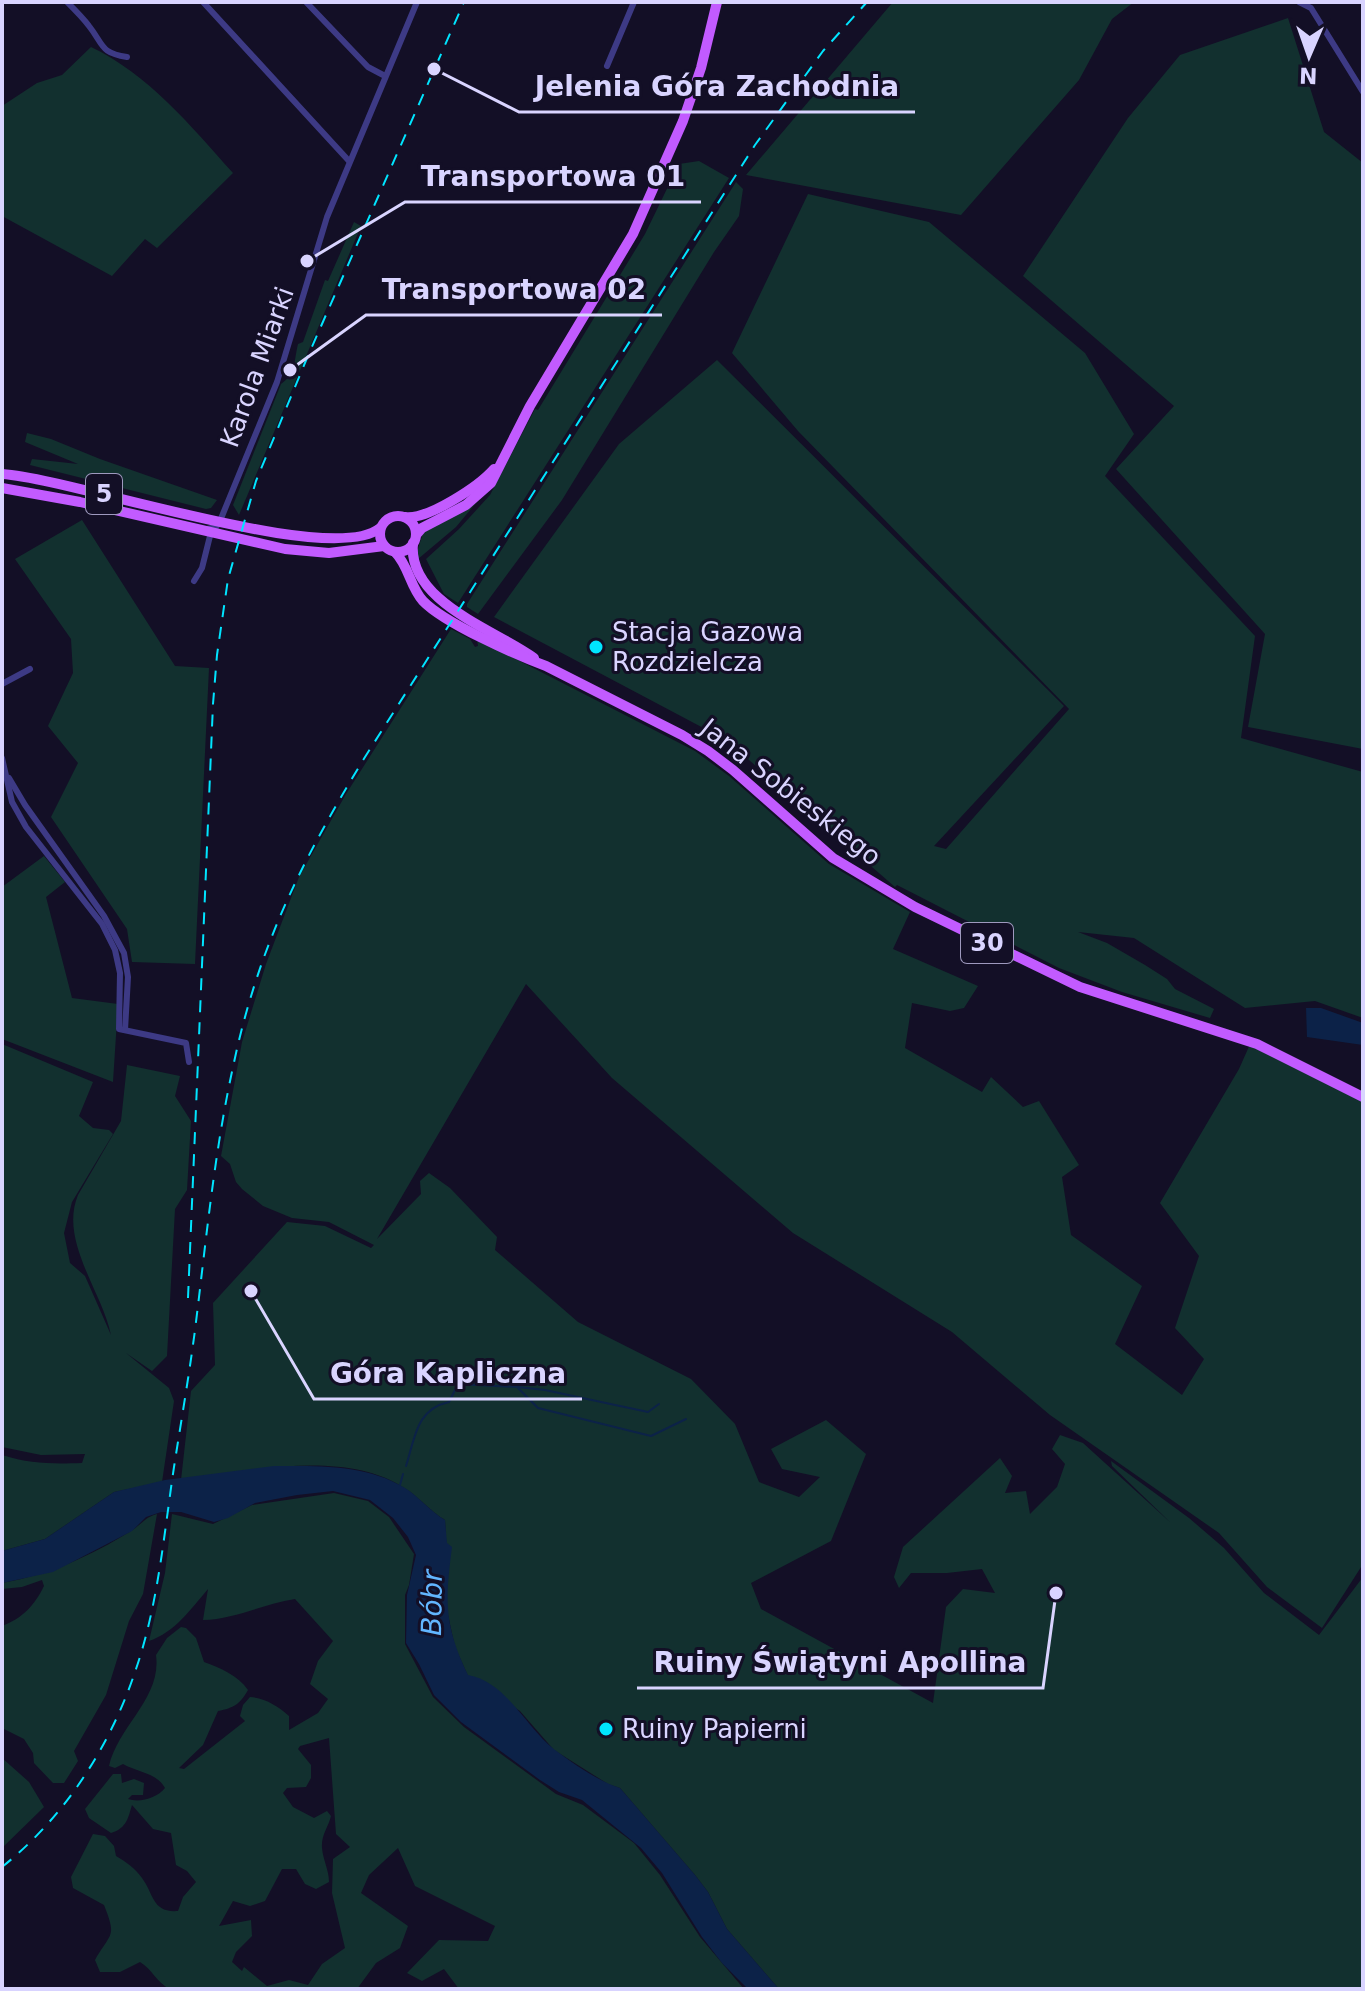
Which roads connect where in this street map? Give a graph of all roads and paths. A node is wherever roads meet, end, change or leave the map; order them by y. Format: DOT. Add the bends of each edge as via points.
graph roads {
  1 [pos="67,2"];
  2 [pos="203,2"];
  3 [pos="306,2"];
  4 [pos="417,2"];
  5 [pos="634,2"];
  6 [pos="717,2"];
  7 [pos="1299,2"];
  8 [pos="127,57"];
  9 [pos="607,66"];
  10 [pos="385,76"];
  11 [pos="1363,92"];
  12 [pos="349,161"];
  13 [pos="503,458"];
  14 [pos="2,474"];
  15 [pos="2,488"];
  16 [pos="405,517"];
  17 [pos="220,521"];
  18 [pos="380,528"];
  19 [pos="195,529"];
  20 [pos="211,532"];
  21 [pos="415,539"];
  22 [pos="242,540"];
  23 [pos="384,546"];
  24 [pos="395,552"];
  25 [pos="194,581"];
  26 [pos="546,666"];
  27 [pos="30,669"];
  28 [pos="2,684"];
  29 [pos="2,758"];
  30 [pos="5,771"];
  31 [pos="125,1030"];
  32 [pos="189,1062"];
  33 [pos="1363,1097"];
  1 -- 8 [label="street" via="103,49"];
  2 -- 12 [label="street"];
  3 -- 10 [label="street" via="368,67"];
  4 -- 10 [label="street, Karola Miarki"];
  5 -- 9 [label="street"];
  6 -- 13 [label="main road, 5" via="693,94 662,173 633,234"];
  7 -- 11 [label="street" via="1311,8"];
  10 -- 12 [label="street, Karola Miarki"];
  12 -- 17 [label="street, Karola Miarki" via="277,382"];
  13 -- 16 [label="main road, 5" via="475,487 417,517"];
  13 -- 21 [label="main road, 5" via="479,496 422,528"];
  14 -- 17 [label="main road, 5"];
  15 -- 19 [label="main road, 5"];
  16 -- 18 [label="main road, 5" via="390,517"];
  16 -- 21 [label="main road" via="412,522"];
  17 -- 18 [label="main road, 5" via="321,539 363,536"];
  17 -- 19 [label="street" via="212,528"];
  17 -- 22 [label="street" via="226,532"];
  18 -- 23 [label="main road"];
  19 -- 20 [label="main road, 5"];
  20 -- 22 [label="main road, 5"];
  20 -- 25 [label="street"];
  21 -- 24 [label="main road, 5" via="406,550"];
  21 -- 26 [label="main road, Jana Sobieskiego / 30" via="413,554 436,598"];
  22 -- 23 [label="main road, 5" via="329,553"];
  23 -- 24 [label="main road"];
  24 -- 26 [label="main road, Jana Sobieskiego / 30" via="415,590 433,609 519,657"];
  26 -- 33 [label="main road, Jana Sobieskiego / 30" via="698,744 833,858 915,907 1080,987 1257,1044"];
  27 -- 28 [label="street"];
  29 -- 30 [label="street"];
  30 -- 31 [label="street" via="124,953"];
  30 -- 31 [label="street" via="12,802 26,827 109,937 120,973 119,1029"];
  31 -- 32 [label="street" via="186,1043"];
}
